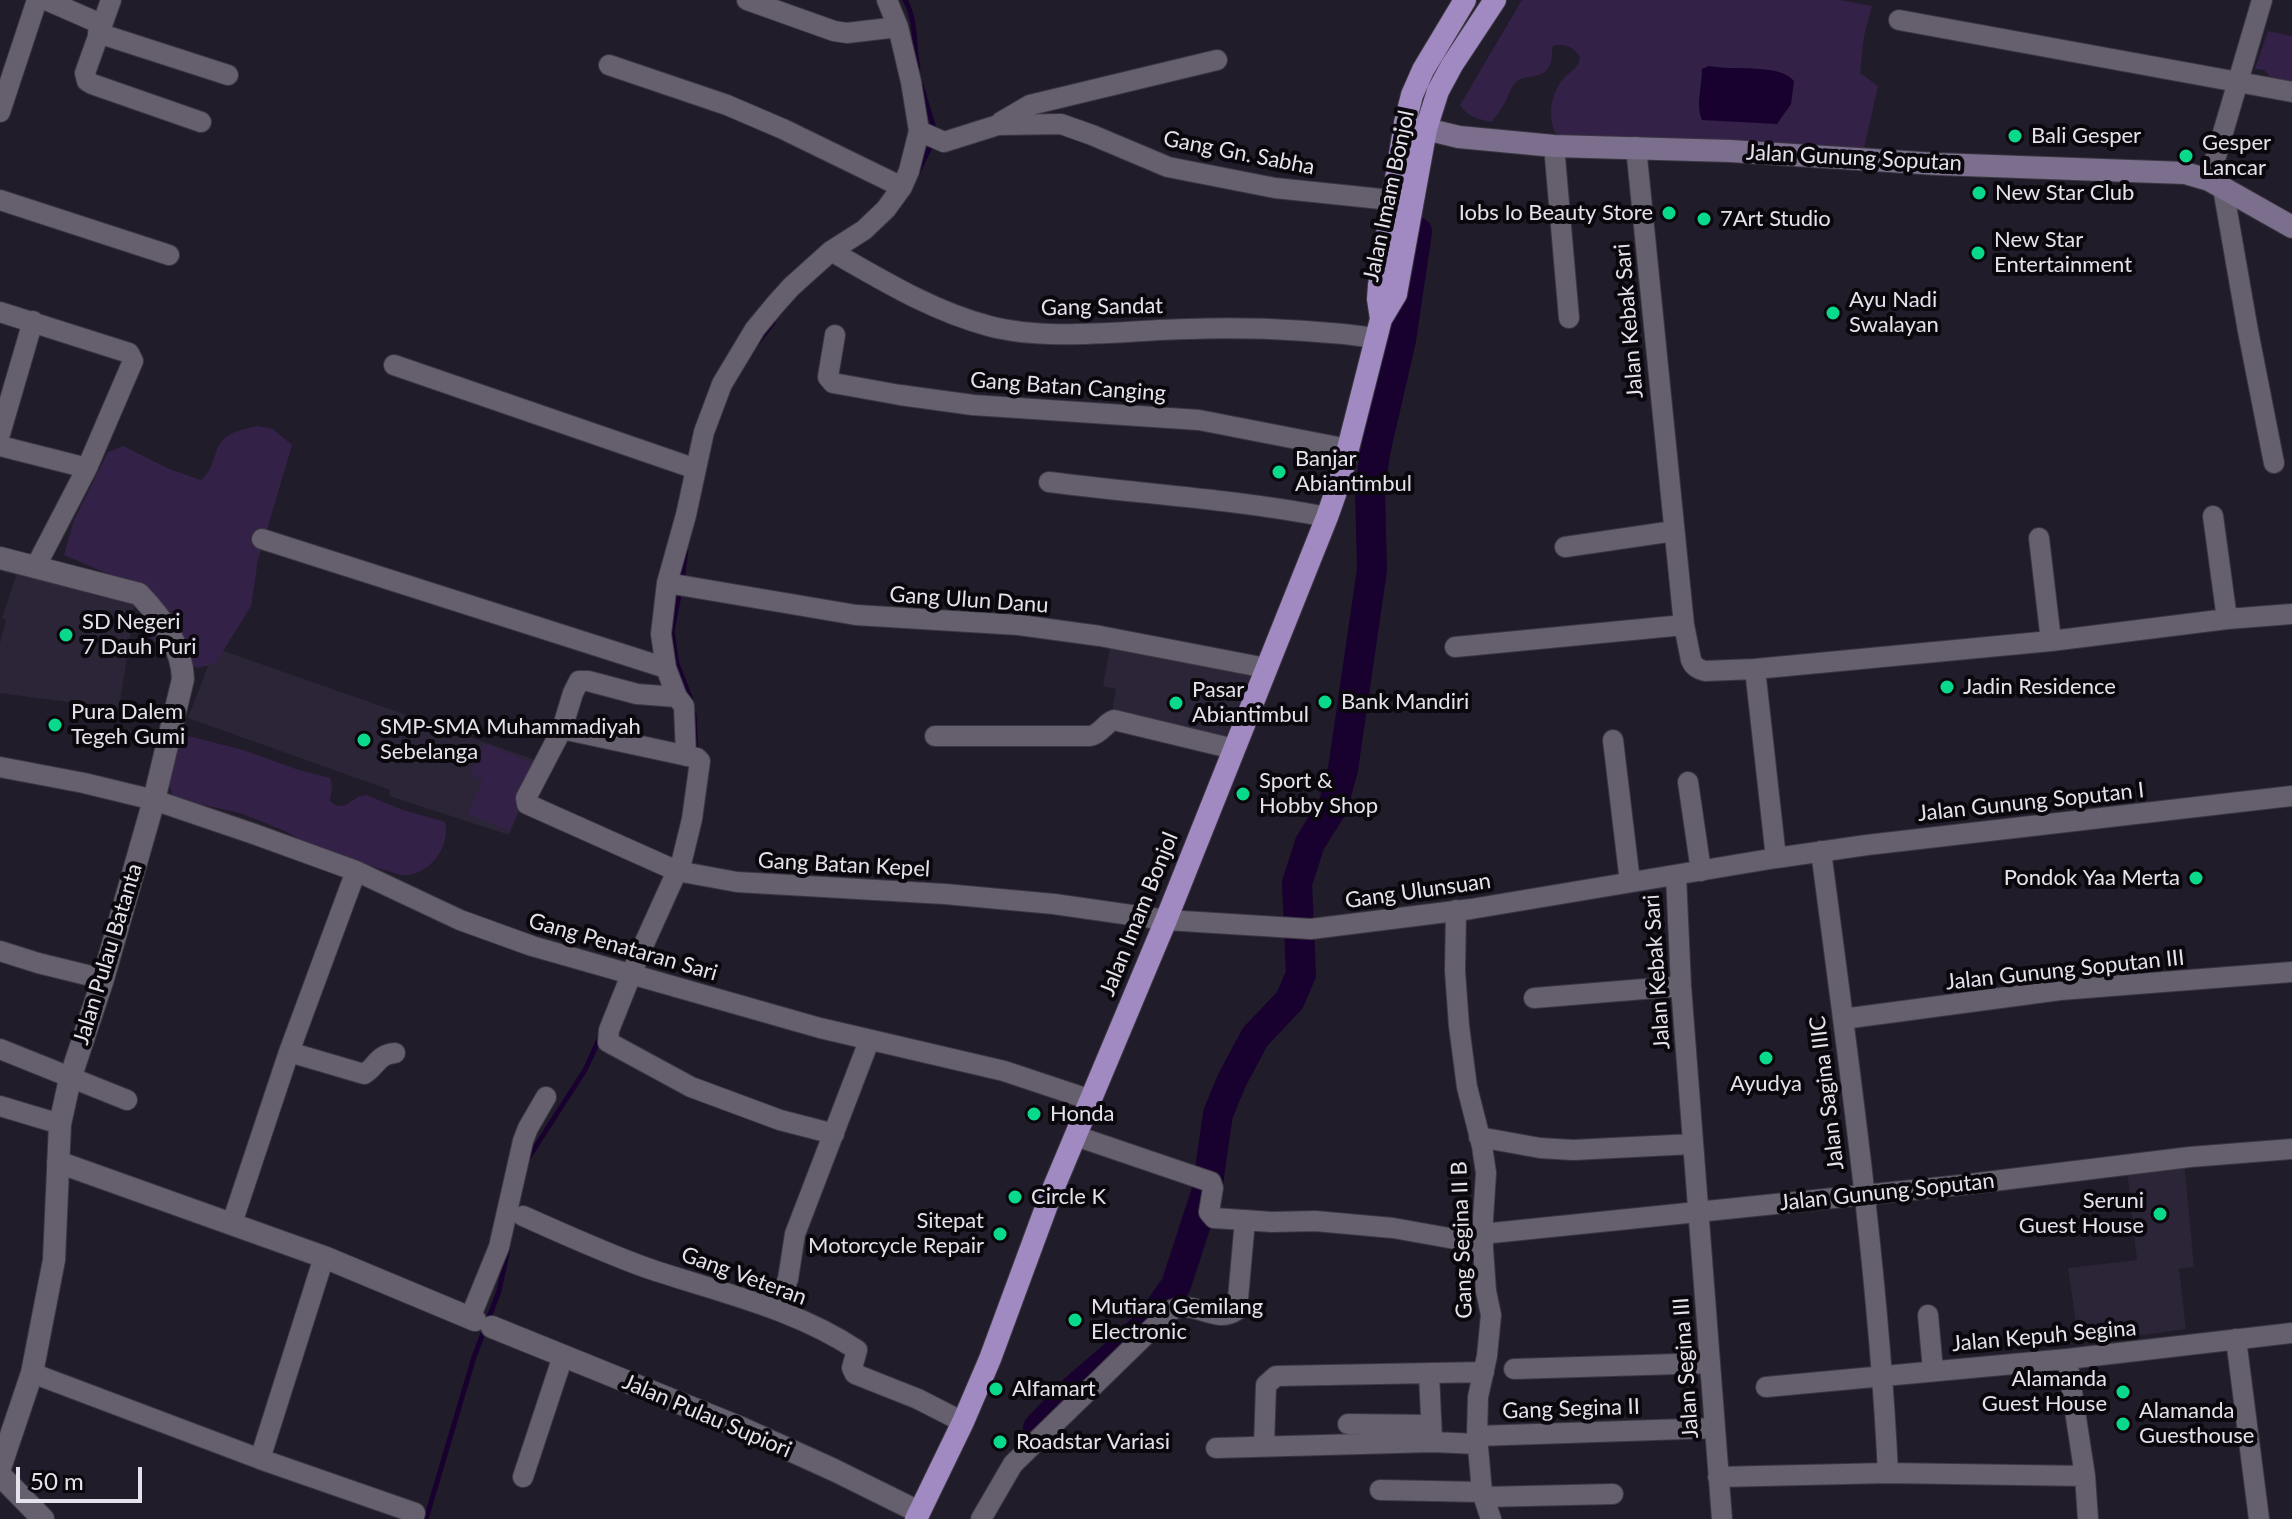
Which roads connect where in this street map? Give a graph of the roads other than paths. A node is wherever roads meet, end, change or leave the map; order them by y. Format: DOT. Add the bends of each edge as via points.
graph roads {
  1 [pos="37,0"];
  2 [pos="46,0"];
  3 [pos="111,0"];
  4 [pos="747,0"];
  5 [pos="887,0"];
  6 [pos="1465,0"];
  7 [pos="1495,0"];
  8 [pos="2262,0"];
  9 [pos="1899,20"];
  10 [pos="898,27"];
  11 [pos="99,28"];
  12 [pos="1217,60"];
  13 [pos="609,65"];
  14 [pos="228,75"];
  15 [pos="2238,83"];
  16 [pos="2292,92"];
  17 [pos="0,112"];
  18 [pos="201,122"];
  19 [pos="998,125"];
  20 [pos="1415,126"];
  21 [pos="930,136"];
  22 [pos="1554,146"];
  23 [pos="1636,147"];
  24 [pos="2216,184"];
  25 [pos="902,187"];
  26 [pos="0,200"];
  27 [pos="1391,200"];
  28 [pos="2292,227"];
  29 [pos="169,255"];
  30 [pos="838,255"];
  31 [pos="0,312"];
  32 [pos="1569,318"];
  33 [pos="33,321"];
  34 [pos="1379,328"];
  35 [pos="835,335"];
  36 [pos="394,365"];
  37 [pos="0,434"];
  38 [pos="0,446"];
  39 [pos="1348,449"];
  40 [pos="2274,463"];
  41 [pos="87,468"];
  42 [pos="696,469"];
  43 [pos="1049,482"];
  44 [pos="2213,516"];
  45 [pos="1327,517"];
  46 [pos="1674,531"];
  47 [pos="2039,538"];
  48 [pos="262,539"];
  49 [pos="1565,547"];
  50 [pos="0,558"];
  51 [pos="35,568"];
  52 [pos="678,585"];
  53 [pos="2292,614"];
  54 [pos="2227,619"];
  55 [pos="1684,625"];
  56 [pos="2051,641"];
  57 [pos="1455,647"];
  58 [pos="666,668"];
  59 [pos="1266,668"];
  60 [pos="1755,669"];
  61 [pos="677,697"];
  62 [pos="562,729"];
  63 [pos="935,736"];
  64 [pos="1613,740"];
  65 [pos="1234,749"];
  66 [pos="692,757"];
  67 [pos="0,767"];
  68 [pos="1688,782"];
  69 [pos="2292,796"];
  70 [pos="154,800"];
  71 [pos="1821,851"];
  72 [pos="1776,858"];
  73 [pos="673,869"];
  74 [pos="356,871"];
  75 [pos="1701,871"];
  76 [pos="1676,875"];
  77 [pos="1630,882"];
  78 [pos="1456,910"];
  79 [pos="1166,920"];
  80 [pos="0,951"];
  81 [pos="627,972"];
  82 [pos="2292,972"];
  83 [pos="103,979"];
  84 [pos="1681,986"];
  85 [pos="1534,998"];
  86 [pos="1843,1019"];
  87 [pos="869,1041"];
  88 [pos="0,1049"];
  89 [pos="289,1052"];
  90 [pos="395,1053"];
  91 [pos="70,1079"];
  92 [pos="546,1097"];
  93 [pos="127,1100"];
  94 [pos="1091,1100"];
  95 [pos="0,1106"];
  96 [pos="60,1124"];
  97 [pos="834,1134"];
  98 [pos="1076,1136"];
  99 [pos="1479,1137"];
  100 [pos="1693,1144"];
  101 [pos="2292,1149"];
  102 [pos="58,1162"];
  103 [pos="1863,1194"];
  104 [pos="1698,1213"];
  105 [pos="523,1216"];
  106 [pos="1245,1220"];
  107 [pos="232,1223"];
  108 [pos="1483,1239"];
  109 [pos="324,1257"];
  110 [pos="776,1309"];
  111 [pos="1928,1315"];
  112 [pos="479,1322"];
  113 [pos="2292,1333"];
  114 [pos="2236,1339"];
  115 [pos="563,1356"];
  116 [pos="2067,1359"];
  117 [pos="1710,1363"];
  118 [pos="1514,1369"];
  119 [pos="1933,1370"];
  120 [pos="1484,1372"];
  121 [pos="32,1373"];
  122 [pos="1429,1374"];
  123 [pos="1883,1376"];
  124 [pos="1766,1387"];
  125 [pos="963,1422"];
  126 [pos="1348,1424"];
  127 [pos="1715,1428"];
  128 [pos="1432,1434"];
  129 [pos="1477,1440"];
  130 [pos="1264,1446"];
  131 [pos="1216,1448"];
  132 [pos="260,1459"];
  133 [pos="0,1468"];
  134 [pos="1888,1473"];
  135 [pos="0,1475"];
  136 [pos="2085,1476"];
  137 [pos="523,1477"];
  138 [pos="1718,1477"];
  139 [pos="1380,1490"];
  140 [pos="1613,1494"];
  141 [pos="1483,1495"];
  142 [pos="414,1516"];
  143 [pos="918,1517"];
  144 [pos="43,1519"];
  145 [pos="981,1519"];
  146 [pos="1491,1519"];
  147 [pos="1722,1519"];
  148 [pos="2088,1519"];
  149 [pos="2259,1519"];
  1 -- 17 [label="street"];
  2 -- 11 [label="street"];
  3 -- 11 [label="street"];
  4 -- 10 [label="street" via="834,31"];
  5 -- 10 [label="street"];
  6 -- 20 [label="highway, Jalan Imam Bonjol" via="1412,95"];
  7 -- 20 [label="highway, Jalan Imam Bonjol"];
  8 -- 15 [label="street"];
  9 -- 15 [label="street"];
  10 -- 21 [label="street"];
  11 -- 14 [label="street"];
  11 -- 18 [label="street" via="85,73 89,83"];
  12 -- 19 [label="street" via="1030,105"];
  13 -- 25 [label="street" via="727,105"];
  15 -- 16 [label="street"];
  15 -- 24 [label="street"];
  19 -- 21 [label="street, Gang Gn. Sabha"];
  19 -- 27 [label="street, Gang Gn. Sabha" via="1061,124 1168,167 1275,188"];
  20 -- 22 [label="main road, Jalan Gunung Soputan" via="1484,141"];
  20 -- 27 [label="highway, Jalan Imam Bonjol"];
  20 -- 34 [label="highway, Jalan Imam Bonjol" via="1396,294"];
  21 -- 25 [label="street"];
  22 -- 23 [label="main road, Jalan Gunung Soputan"];
  22 -- 32 [label="street"];
  23 -- 24 [label="main road, Jalan Gunung Soputan" via="2185,173"];
  23 -- 46 [label="street, Jalan Kebak Sari"];
  24 -- 28 [label="main road, Jalan Gunung Soputan"];
  24 -- 40 [label="street"];
  25 -- 30 [label="street"];
  26 -- 29 [label="street"];
  27 -- 34 [label="highway, Jalan Imam Bonjol" via="1379,285"];
  30 -- 34 [label="street, Gang Sandat" via="922,303 1022,333 1337,333"];
  30 -- 42 [label="street" via="774,306 755,329 730,368 704,432"];
  31 -- 33 [label="street"];
  33 -- 37 [label="street"];
  33 -- 41 [label="street" via="132,356"];
  34 -- 39 [label="highway, Jalan Imam Bonjol"];
  35 -- 39 [label="street, Gang Batan Canging" via="828,377 833,383 973,405 1199,420"];
  36 -- 42 [label="street"];
  38 -- 41 [label="street"];
  39 -- 45 [label="highway, Jalan Imam Bonjol"];
  41 -- 51 [label="street"];
  42 -- 52 [label="street"];
  43 -- 45 [label="street" via="1268,505"];
  44 -- 54 [label="street"];
  45 -- 59 [label="highway, Jalan Imam Bonjol"];
  46 -- 49 [label="street"];
  46 -- 55 [label="street, Jalan Kebak Sari"];
  47 -- 56 [label="street"];
  48 -- 58 [label="street"];
  50 -- 51 [label="street, Jalan Pulau Batanta"];
  51 -- 70 [label="street, Jalan Pulau Batanta" via="139,594 177,645 183,679"];
  52 -- 58 [label="street" via="661,634"];
  52 -- 59 [label="street, Gang Ulun Danu" via="856,615 1019,625 1100,636"];
  53 -- 54 [label="street, Jalan Kebak Sari"];
  54 -- 56 [label="street, Jalan Kebak Sari"];
  55 -- 57 [label="street"];
  55 -- 60 [label="street, Jalan Kebak Sari" via="1698,669"];
  56 -- 60 [label="street, Jalan Kebak Sari"];
  58 -- 61 [label="street"];
  59 -- 65 [label="highway, Jalan Imam Bonjol"];
  60 -- 72 [label="street"];
  61 -- 62 [label="street" via="579,681"];
  61 -- 66 [label="street" via="684,706"];
  62 -- 66 [label="street"];
  62 -- 73 [label="street, Gang Batan Kepel" via="527,804"];
  63 -- 65 [label="street" via="1090,736 1114,720"];
  64 -- 77 [label="street"];
  65 -- 79 [label="highway, Jalan Imam Bonjol"];
  66 -- 73 [label="street" via="700,761 692,819"];
  67 -- 70 [label="street, Gang Penataran Sari"];
  68 -- 75 [label="street"];
  69 -- 71 [label="street, Jalan Gunung Soputan I"];
  70 -- 74 [label="street, Gang Penataran Sari"];
  70 -- 83 [label="street, Jalan Pulau Batanta"];
  71 -- 72 [label="street, Jalan Gunung Soputan I"];
  71 -- 86 [label="street, Jalan Sagina IIIC"];
  72 -- 75 [label="street, Jalan Kebak Sari"];
  73 -- 79 [label="street, Gang Batan Kepel" via="748,884 945,894"];
  73 -- 81 [label="street" via="639,955"];
  74 -- 81 [label="street, Gang Penataran Sari" via="495,934"];
  74 -- 89 [label="street"];
  75 -- 76 [label="street, Jalan Kebak Sari"];
  76 -- 77 [label="street, Gang Ulunsuan"];
  76 -- 84 [label="street, Jalan Kebak Sari"];
  77 -- 78 [label="street, Gang Ulunsuan"];
  78 -- 79 [label="street, Gang Ulunsuan" via="1311,929"];
  78 -- 99 [label="street, Gang Segina II B" via="1459,1026"];
  79 -- 94 [label="highway, Jalan Imam Bonjol"];
  80 -- 83 [label="street"];
  81 -- 87 [label="street, Gang Penataran Sari"];
  81 -- 97 [label="street" via="608,1042 691,1087"];
  82 -- 86 [label="street, Jalan Gunung Soputan III" via="2060,990"];
  83 -- 91 [label="street, Jalan Pulau Batanta"];
  84 -- 85 [label="street"];
  84 -- 100 [label="street, Jalan Kebak Sari"];
  86 -- 103 [label="street, Jalan Sagina IIIC"];
  87 -- 94 [label="street, Gang Penataran Sari" via="1004,1071"];
  87 -- 97 [label="street"];
  88 -- 91 [label="street"];
  89 -- 90 [label="street" via="364,1074 380,1057"];
  89 -- 107 [label="street"];
  91 -- 93 [label="street"];
  91 -- 96 [label="street, Jalan Pulau Batanta"];
  92 -- 112 [label="street" via="523,1141"];
  94 -- 98 [label="highway, Jalan Imam Bonjol"];
  95 -- 96 [label="street"];
  96 -- 102 [label="street, Jalan Pulau Batanta"];
  97 -- 110 [label="street" via="793,1239 788,1279"];
  98 -- 106 [label="street, Jalan Gunung Soputan" via="1207,1180 1213,1188 1210,1215"];
  98 -- 125 [label="highway, Jalan Imam Bonjol"];
  99 -- 100 [label="street" via="1573,1150"];
  99 -- 108 [label="street, Gang Segina II B" via="1486,1173"];
  100 -- 104 [label="street, Jalan Kebak Sari"];
  101 -- 103 [label="street, Jalan Gunung Soputan"];
  102 -- 107 [label="street, Jalan Pulau Supiori"];
  102 -- 121 [label="street, Jalan Pulau Batanta" via="54,1260"];
  103 -- 104 [label="street, Jalan Gunung Soputan"];
  103 -- 123 [label="street, Jalan Sagina IIIC"];
  104 -- 108 [label="street, Jalan Gunung Soputan"];
  104 -- 117 [label="street, Jalan Segina III"];
  105 -- 110 [label="street, Gang Veteran" via="618,1257"];
  106 -- 108 [label="street, Jalan Gunung Soputan" via="1315,1221"];
  106 -- 145 [label="street" via="1237,1310 1223,1316 1186,1306 1170,1311 1013,1464"];
  107 -- 109 [label="street, Jalan Pulau Supiori"];
  108 -- 120 [label="street, Gang Segina II B" via="1491,1315"];
  109 -- 112 [label="street, Jalan Pulau Supiori"];
  109 -- 132 [label="street"];
  110 -- 125 [label="street, Gang Veteran" via="857,1350 855,1374"];
  111 -- 119 [label="street"];
  112 -- 115 [label="street, Jalan Pulau Supiori"];
  113 -- 114 [label="street, Jalan Kepuh Segina"];
  114 -- 116 [label="street, Jalan Kepuh Segina"];
  114 -- 149 [label="street"];
  115 -- 137 [label="street"];
  115 -- 143 [label="street, Jalan Pulau Supiori" via="834,1470"];
  116 -- 119 [label="street, Jalan Kepuh Segina"];
  116 -- 136 [label="street"];
  117 -- 118 [label="street"];
  117 -- 127 [label="street, Jalan Segina III"];
  119 -- 123 [label="street, Jalan Kepuh Segina"];
  120 -- 122 [label="street"];
  120 -- 129 [label="street, Gang Segina II B"];
  121 -- 132 [label="street"];
  121 -- 133 [label="street, Jalan Pulau Batanta"];
  122 -- 128 [label="street"];
  122 -- 130 [label="street" via="1276,1376 1266,1385"];
  123 -- 124 [label="street, Jalan Kepuh Segina"];
  123 -- 134 [label="street, Jalan Sagina IIIC"];
  125 -- 143 [label="highway, Jalan Imam Bonjol"];
  126 -- 128 [label="street"];
  127 -- 129 [label="street, Gang Segina II"];
  127 -- 138 [label="street, Jalan Segina III"];
  128 -- 129 [label="street, Gang Segina II"];
  128 -- 130 [label="street"];
  129 -- 141 [label="street, Gang Segina II B"];
  130 -- 131 [label="street"];
  132 -- 142 [label="street"];
  134 -- 136 [label="street"];
  134 -- 138 [label="street"];
  135 -- 144 [label="street"];
  136 -- 148 [label="street"];
  138 -- 147 [label="street, Jalan Segina III"];
  139 -- 141 [label="street"];
  140 -- 141 [label="street"];
  141 -- 146 [label="street, Gang Segina II B"];
}
